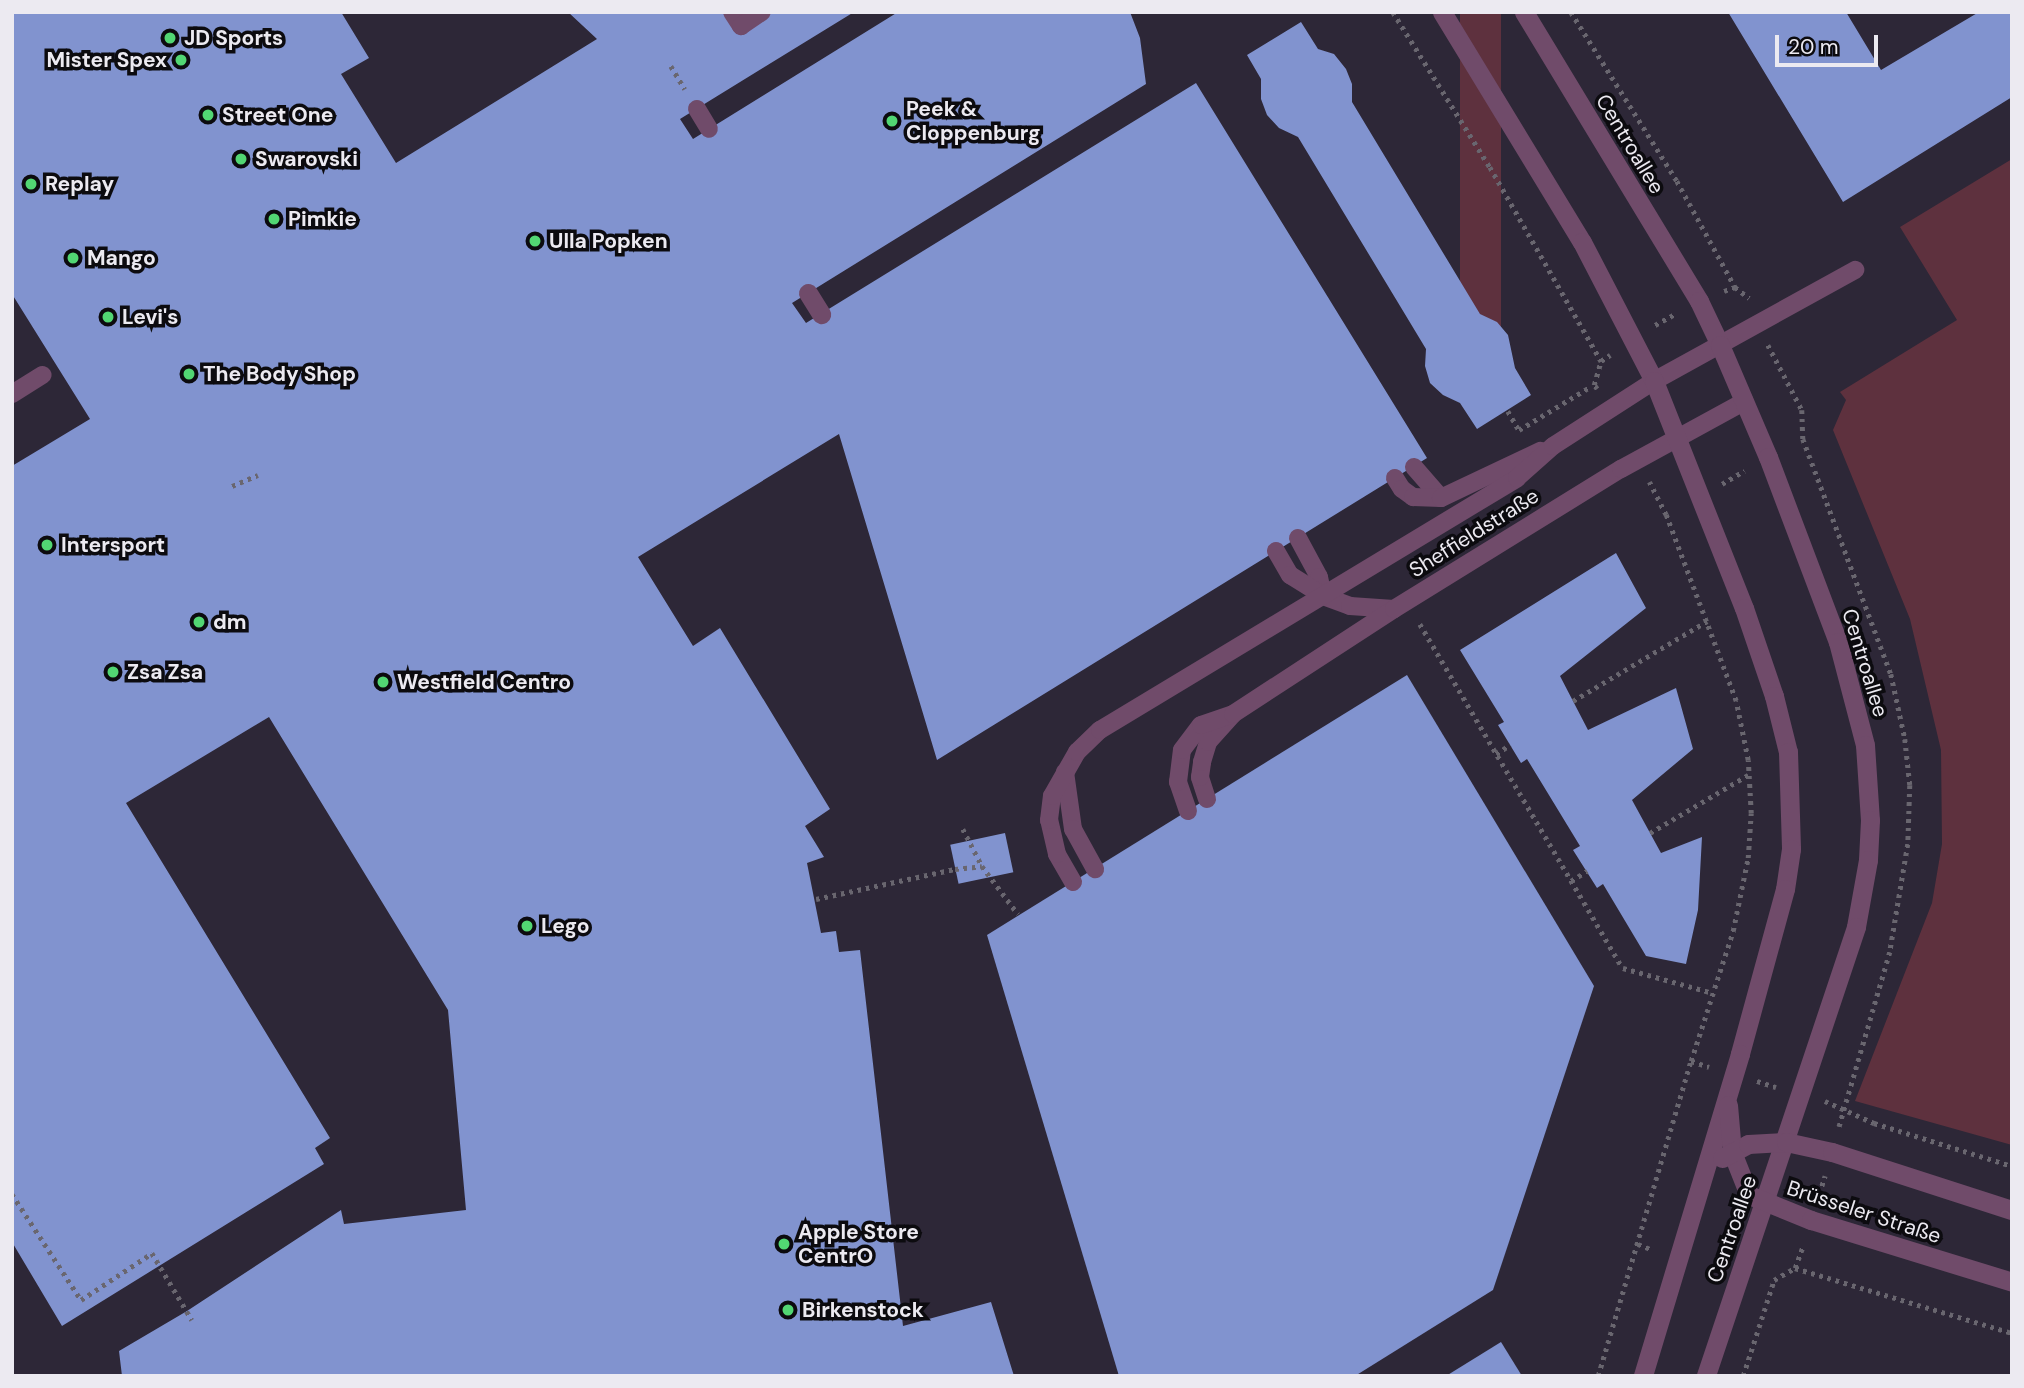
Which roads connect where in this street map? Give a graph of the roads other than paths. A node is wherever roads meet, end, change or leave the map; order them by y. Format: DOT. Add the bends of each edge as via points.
graph roads {
  1 [pos="732,12"];
  2 [pos="762,12"];
  3 [pos="1442,12"];
  4 [pos="1524,12"];
  5 [pos="697,109"];
  6 [pos="709,129"];
  7 [pos="1855,270"];
  8 [pos="808,293"];
  9 [pos="821,314"];
  10 [pos="1720,345"];
  11 [pos="43,375"];
  12 [pos="1654,381"];
  13 [pos="12,394"];
  14 [pos="1745,401"];
  15 [pos="1678,439"];
  16 [pos="1553,446"];
  17 [pos="1414,467"];
  18 [pos="1395,478"];
  19 [pos="1441,498"];
  20 [pos="1298,538"];
  21 [pos="1276,551"];
  22 [pos="1323,596"];
  23 [pos="1400,605"];
  24 [pos="1233,714"];
  25 [pos="1065,772"];
  26 [pos="1207,799"];
  27 [pos="1188,811"];
  28 [pos="1095,869"];
  29 [pos="1073,882"];
  30 [pos="1727,1094"];
  31 [pos="1786,1142"];
  32 [pos="1732,1152"];
  33 [pos="1700,1178"];
  34 [pos="1765,1204"];
  35 [pos="2012,1210"];
  36 [pos="2004,1280"];
  37 [pos="2012,1294"];
  38 [pos="1643,1376"];
  39 [pos="1706,1376"];
  1 -- 2 [label="lane" via="741,26"];
  3 -- 12 [label="street, Centroallee" via="1588,252"];
  4 -- 10 [label="street, Centroallee" via="1699,301"];
  5 -- 6 [label="lane"];
  7 -- 10 [label="lane, Sheffieldstraße"];
  8 -- 9 [label="street"];
  10 -- 12 [label="lane, Sheffieldstraße"];
  10 -- 14 [label="street, Centroallee"];
  11 -- 13 [label="lane"];
  12 -- 15 [label="street, Centroallee"];
  12 -- 16 [label="lane, Sheffieldstraße"];
  14 -- 15 [label="lane, Sheffieldstraße"];
  14 -- 31 [label="street, Centroallee" via="1838,642 1860,719 1869,783 1868,860 1859,916"];
  15 -- 23 [label="lane, Sheffieldstraße" via="1629,464"];
  15 -- 30 [label="street, Centroallee" via="1774,696 1791,783 1791,849 1785,889"];
  16 -- 19 [label="lane, Sheffieldstraße"];
  16 -- 22 [label="lane, Sheffieldstraße" via="1517,478"];
  17 -- 19 [label="lane"];
  18 -- 19 [label="lane" via="1413,497"];
  20 -- 22 [label="lane" via="1319,577"];
  21 -- 22 [label="lane" via="1290,575"];
  22 -- 23 [label="lane" via="1350,606"];
  22 -- 25 [label="lane, Sheffieldstraße" via="1100,730 1077,752"];
  23 -- 24 [label="lane, Sheffieldstraße"];
  24 -- 26 [label="lane, Sheffieldstraße" via="1208,742 1202,761 1200,777"];
  24 -- 27 [label="lane, Sheffieldstraße" via="1201,725 1182,750 1178,782"];
  25 -- 28 [label="lane" via="1073,829"];
  25 -- 29 [label="lane, Sheffieldstraße" via="1052,796 1049,820 1057,854"];
  30 -- 32 [label="street, Brüsseler Straße"];
  30 -- 33 [label="street, Centroallee"];
  31 -- 32 [label="street, Brüsseler Straße" via="1748,1144"];
  31 -- 34 [label="street, Centroallee"];
  31 -- 35 [label="street, Brüsseler Straße" via="1832,1152"];
  32 -- 33 [label="street, Brüsseler Straße" via="1714,1162"];
  32 -- 34 [label="street, Brüsseler Straße" via="1749,1195"];
  33 -- 38 [label="street, Centroallee"];
  34 -- 36 [label="street, Brüsseler Straße"];
  34 -- 39 [label="street, Centroallee"];
  36 -- 37 [label="lane"];
}
